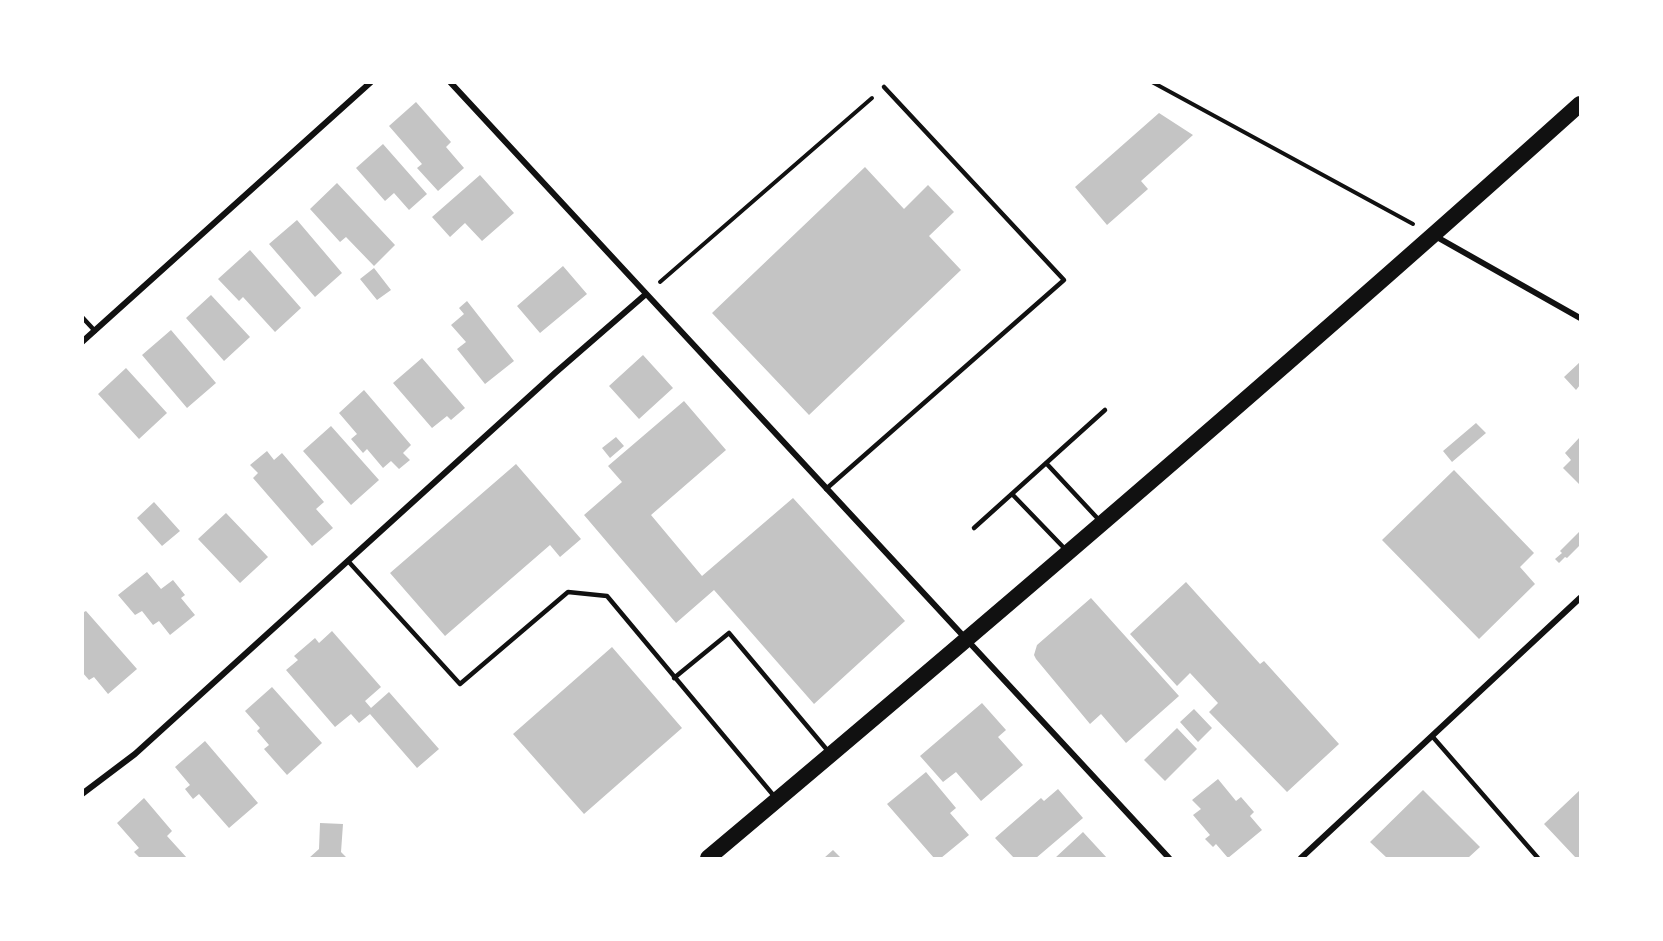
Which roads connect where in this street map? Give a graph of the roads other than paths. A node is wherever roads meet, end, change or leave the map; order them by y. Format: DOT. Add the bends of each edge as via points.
graph roads {
  1 [pos="371,82"];
  2 [pos="450,82"];
  3 [pos="884,87"];
  4 [pos="1581,104"];
  5 [pos="1434,236"];
  6 [pos="646,294"];
  7 [pos="82,317"];
  8 [pos="1581,318"];
  9 [pos="95,331"];
  10 [pos="82,342"];
  11 [pos="1105,410"];
  12 [pos="1046,463"];
  13 [pos="826,489"];
  14 [pos="1011,494"];
  15 [pos="1102,523"];
  16 [pos="974,528"];
  17 [pos="1068,552"];
  18 [pos="348,561"];
  19 [pos="1581,598"];
  20 [pos="966,640"];
  21 [pos="674,678"];
  22 [pos="1432,736"];
  23 [pos="832,756"];
  24 [pos="82,794"];
  25 [pos="778,801"];
  26 [pos="708,858"];
  27 [pos="1169,858"];
  28 [pos="1301,858"];
  29 [pos="1538,858"];
  1 -- 9 [label="street"];
  2 -- 6 [label="street"];
  3 -- 13 [label="lane" via="1064,280"];
  4 -- 5 [label="highway"];
  5 -- 8 [label="street"];
  5 -- 15 [label="highway"];
  6 -- 13 [label="street"];
  6 -- 18 [label="street"];
  7 -- 9 [label="lane"];
  9 -- 10 [label="street"];
  11 -- 12 [label="lane"];
  12 -- 14 [label="lane"];
  12 -- 15 [label="lane"];
  13 -- 20 [label="street"];
  14 -- 16 [label="lane"];
  14 -- 17 [label="lane"];
  15 -- 17 [label="highway"];
  17 -- 20 [label="highway"];
  18 -- 21 [label="lane" via="460,684 568,592 607,596"];
  18 -- 24 [label="street" via="135,754"];
  19 -- 22 [label="street"];
  20 -- 23 [label="highway"];
  20 -- 27 [label="street"];
  21 -- 23 [label="lane" via="729,633"];
  21 -- 25 [label="lane"];
  22 -- 28 [label="street"];
  22 -- 29 [label="lane"];
  23 -- 25 [label="highway"];
  25 -- 26 [label="highway"];
}
